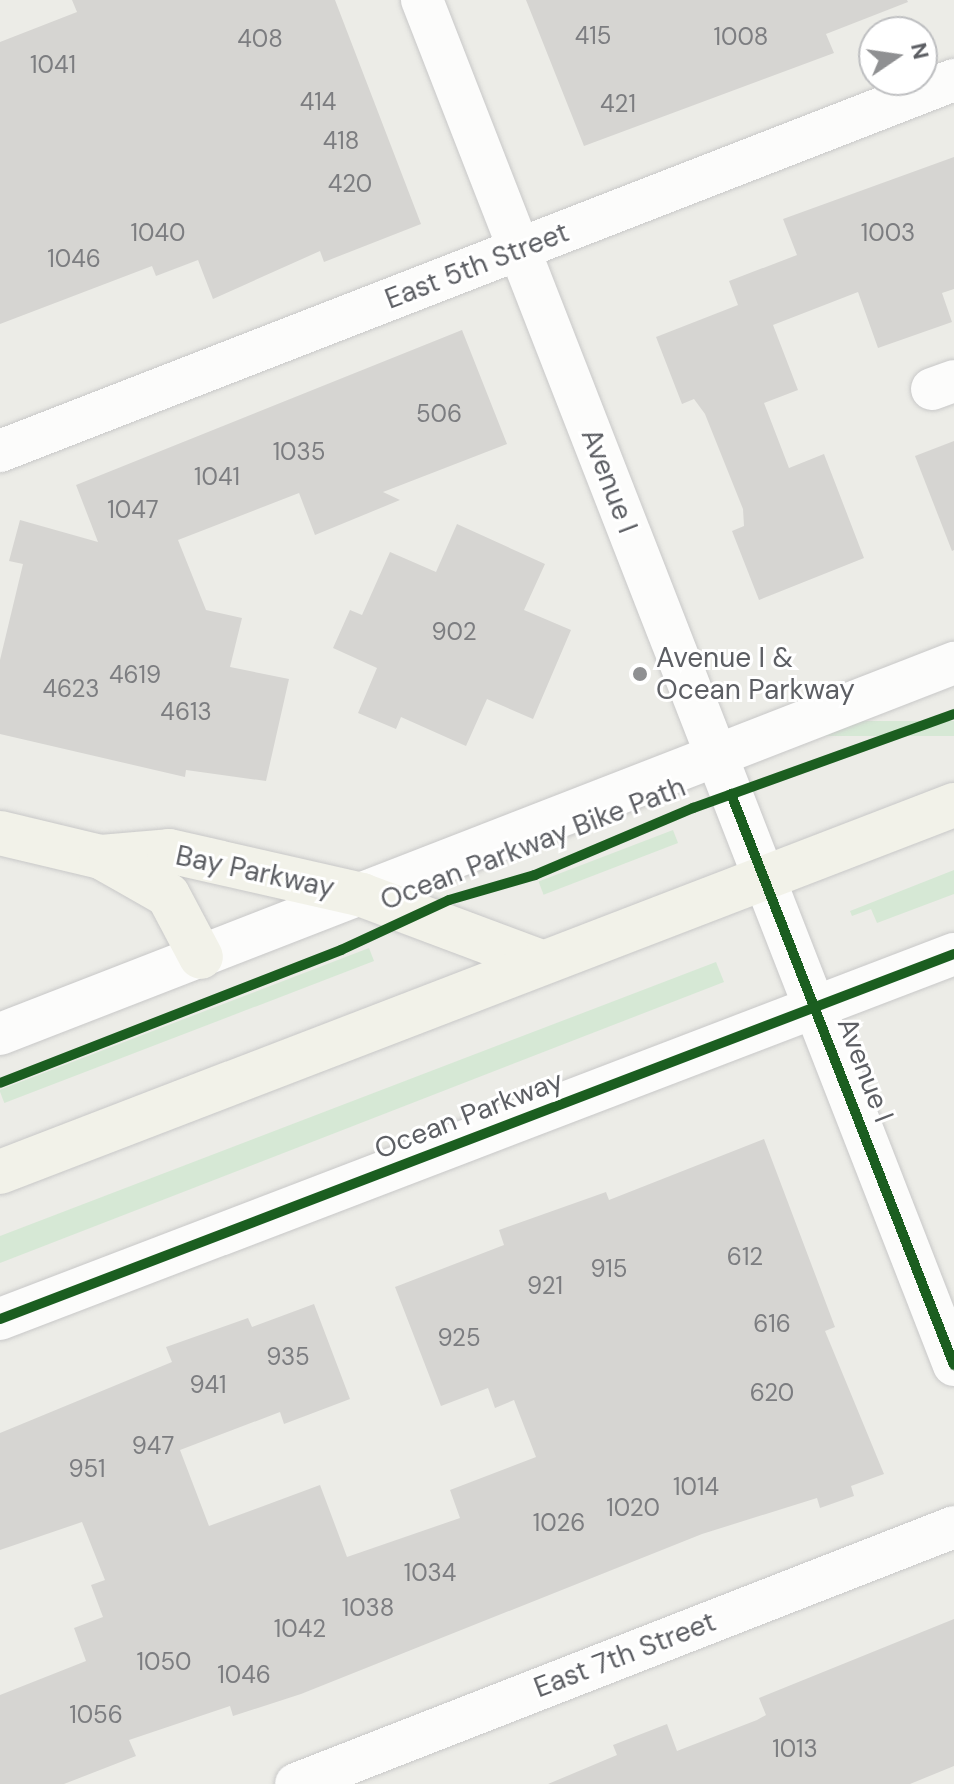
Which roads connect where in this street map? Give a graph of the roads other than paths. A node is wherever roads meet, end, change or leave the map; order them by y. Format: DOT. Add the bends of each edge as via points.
graph roads {
  1 [pos="422,0"];
  2 [pos="954,80"];
  3 [pos="519,251"];
  4 [pos="0,451"];
  5 [pos="954,663"];
  6 [pos="717,757"];
  7 [pos="954,805"];
  8 [pos="0,833"];
  9 [pos="101,857"];
  10 [pos="764,878"];
  11 [pos="362,895"];
  12 [pos="954,954"];
  13 [pos="201,957"];
  14 [pos="541,962"];
  15 [pos="815,1009"];
  16 [pos="0,1034"];
  17 [pos="0,1172"];
  18 [pos="0,1319"];
  19 [pos="954,1365"];
  20 [pos="954,1527"];
  21 [pos="296,1784"];
  1 -- 3 [label="street, Avenue I"];
  2 -- 3 [label="street, East 5th Street"];
  3 -- 4 [label="street, East 5th Street"];
  3 -- 6 [label="street, Avenue I"];
  5 -- 6 [label="street"];
  6 -- 10 [label="street, Avenue I"];
  6 -- 11 [label="street"];
  7 -- 10 [label="main road"];
  8 -- 9 [label="main road, Bay Parkway"];
  9 -- 11 [label="main road, Bay Parkway" via="169,851"];
  9 -- 13 [label="main road, Bay Parkway" via="168,895"];
  10 -- 14 [label="main road"];
  10 -- 15 [label="street, Avenue I"];
  11 -- 13 [label="street"];
  11 -- 14 [label="main road, Bay Parkway"];
  12 -- 15 [label="street, Ocean Parkway"];
  13 -- 16 [label="street"];
  14 -- 17 [label="main road"];
  15 -- 18 [label="street, Ocean Parkway"];
  15 -- 19 [label="street, Avenue I"];
  20 -- 21 [label="street, East 7th Street"];
}
